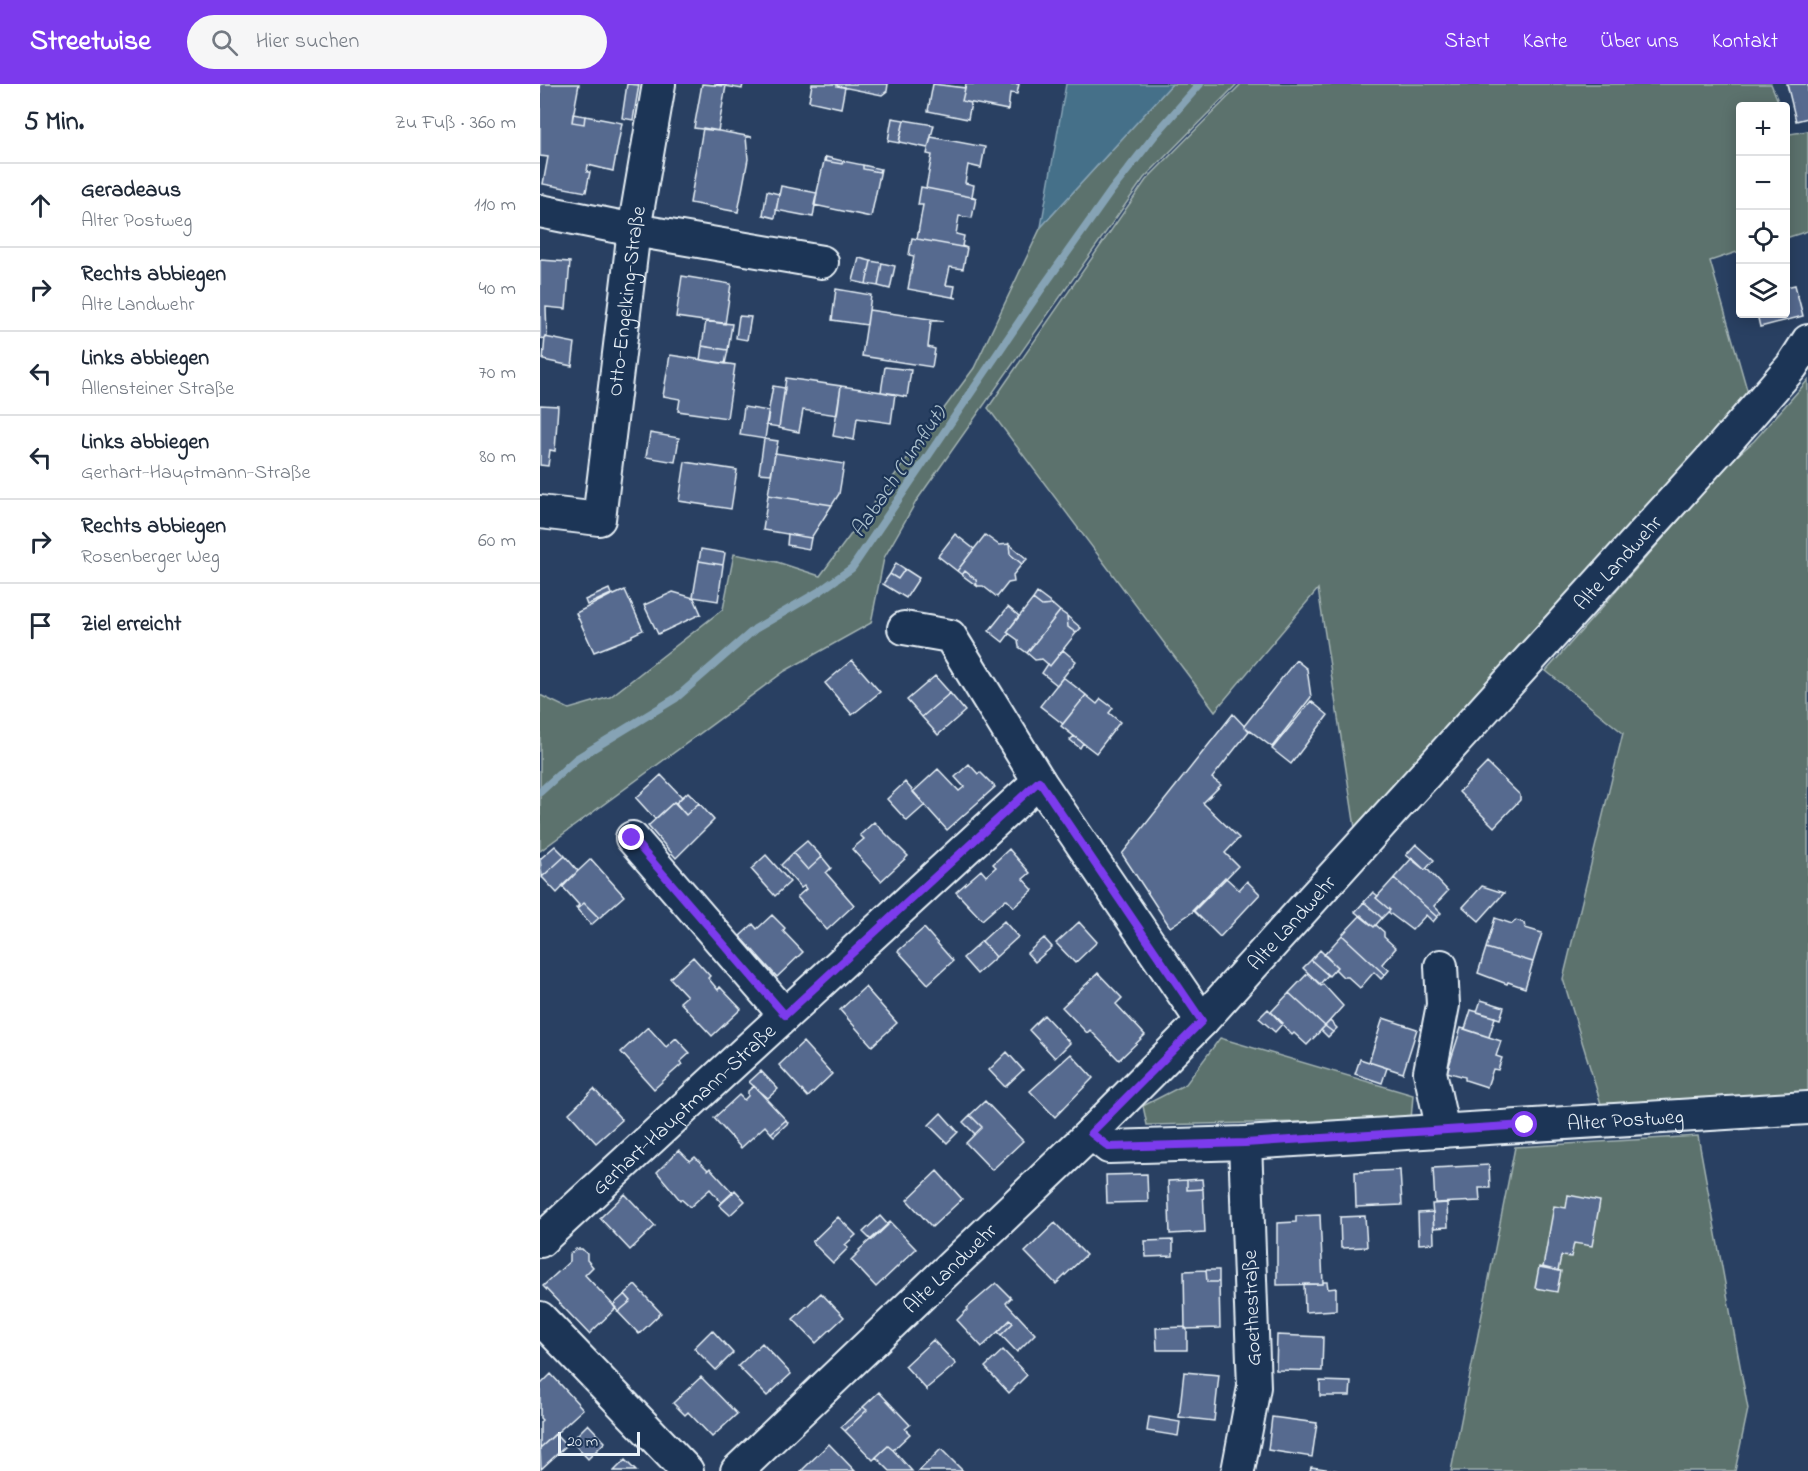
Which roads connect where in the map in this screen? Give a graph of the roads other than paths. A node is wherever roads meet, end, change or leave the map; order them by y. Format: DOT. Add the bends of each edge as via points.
graph roads {
  1 [pos="659,84"];
  2 [pos="540,211"];
  3 [pos="634,230"];
  4 [pos="822,262"];
  5 [pos="1808,341"];
  6 [pos="540,512"];
  7 [pos="904,628"];
  8 [pos="1039,781"];
  9 [pos="632,838"];
  10 [pos="1441,966"];
  11 [pos="785,1015"];
  12 [pos="1202,1021"];
  13 [pos="1808,1108"];
  14 [pos="1443,1131"];
  15 [pos="1091,1133"];
  16 [pos="1245,1143"];
  17 [pos="540,1241"];
  18 [pos="540,1318"];
  19 [pos="687,1471"];
  20 [pos="737,1471"];
  21 [pos="1238,1471"];
  1 -- 3 [label="street, Otto-Engelking-Straße"];
  2 -- 3 [label="street"];
  3 -- 4 [label="street"];
  3 -- 6 [label="street, Otto-Engelking-Straße" via="598,519"];
  5 -- 12 [label="street, Alte Landwehr" via="1792,366 1721,448"];
  7 -- 8 [label="street" via="950,636"];
  8 -- 11 [label="street, Gerhart-Hauptmann-Straße"];
  8 -- 12 [label="street"];
  9 -- 11 [label="street"];
  10 -- 14 [label="street" via="1443,1005 1430,1072"];
  11 -- 17 [label="street, Gerhart-Hauptmann-Straße"];
  12 -- 15 [label="street, Alte Landwehr"];
  13 -- 14 [label="street, Alter Postweg"];
  14 -- 16 [label="street, Alter Postweg"];
  15 -- 16 [label="street, Alter Postweg" via="1109,1147"];
  15 -- 20 [label="street, Alte Landwehr"];
  16 -- 21 [label="street, Goethestraße" via="1254,1387"];
  18 -- 19 [label="street"];
}
